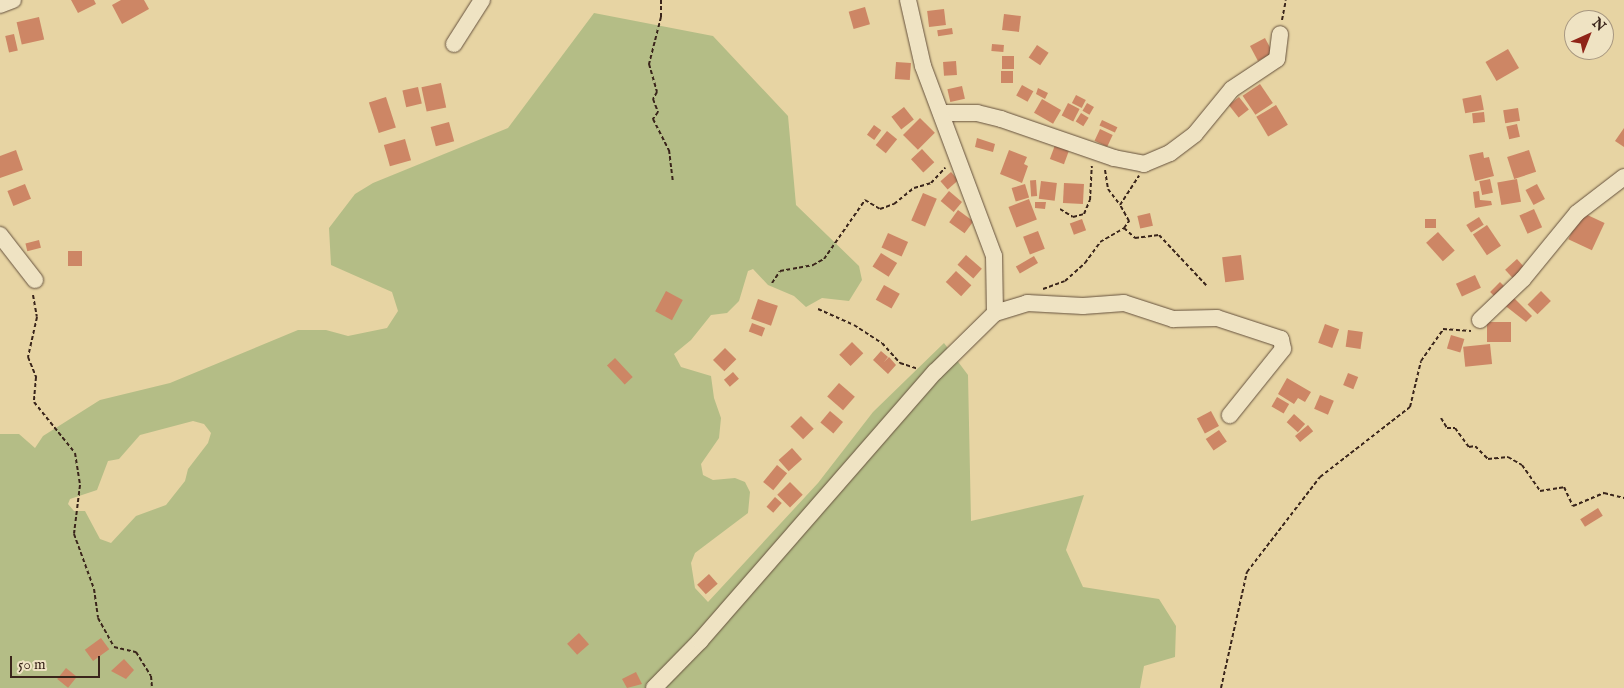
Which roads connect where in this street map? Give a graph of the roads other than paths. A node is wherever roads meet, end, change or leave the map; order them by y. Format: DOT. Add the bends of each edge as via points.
graph roads {
  1 [pos="13,0"];
  2 [pos="482,0"];
  3 [pos="908,0"];
  4 [pos="0,5"];
  5 [pos="1280,34"];
  6 [pos="454,44"];
  7 [pos="941,113"];
  8 [pos="1624,177"];
  9 [pos="0,235"];
  10 [pos="35,280"];
  11 [pos="995,313"];
  12 [pos="1480,320"];
  13 [pos="1230,415"];
  14 [pos="654,688"];
  1 -- 4 [label="street"];
  2 -- 6 [label="street"];
  3 -- 7 [label="street" via="923,66"];
  5 -- 7 [label="street" via="1276,59 1232,89 1195,134 1170,153 1144,164 1095,152 1001,119 977,113"];
  7 -- 11 [label="street" via="994,256"];
  8 -- 12 [label="street" via="1577,213 1523,279"];
  9 -- 10 [label="street"];
  11 -- 13 [label="street" via="1027,304 1083,306 1124,303 1173,319 1218,318 1280,339 1283,349"];
  11 -- 14 [label="street" via="935,372 706,634"];
}
